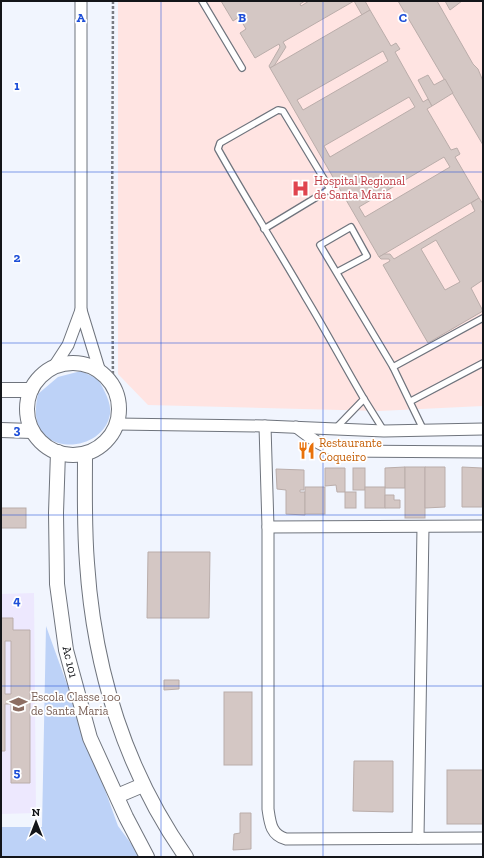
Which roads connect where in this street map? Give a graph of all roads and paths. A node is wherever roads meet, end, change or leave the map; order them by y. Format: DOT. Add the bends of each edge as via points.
graph roads {
  1 [pos="81,1"];
  2 [pos="113,1"];
  3 [pos="202,1"];
  4 [pos="242,68"];
  5 [pos="264,229"];
  6 [pos="337,272"];
  7 [pos="81,310"];
  8 [pos="483,318"];
  9 [pos="483,363"];
  10 [pos="393,367"];
  11 [pos="53,368"];
  12 [pos="100,372"];
  13 [pos="113,387"];
  14 [pos="1,390"];
  15 [pos="31,390"];
  16 [pos="364,399"];
  17 [pos="411,401"];
  18 [pos="116,424"];
  19 [pos="265,426"];
  20 [pos="296,427"];
  21 [pos="335,429"];
  22 [pos="423,429"];
  23 [pos="483,429"];
  24 [pos="1,430"];
  25 [pos="32,431"];
  26 [pos="384,431"];
  27 [pos="58,452"];
  28 [pos="483,452"];
  29 [pos="85,454"];
  30 [pos="483,526"];
  31 [pos="268,527"];
  32 [pos="423,527"];
  33 [pos="143,785"];
  34 [pos="117,796"];
  35 [pos="418,838"];
  36 [pos="483,838"];
  37 [pos="148,857"];
  38 [pos="186,857"];
  1 -- 7 [label="street"];
  2 -- 13 [label="path"];
  3 -- 4 [label="lane"];
  5 -- 5 [label="lane" via="330,189 283,111 278,110 220,143 218,149"];
  5 -- 16 [label="lane"];
  6 -- 6 [label="lane" via="367,256 352,227 320,245"];
  6 -- 10 [label="lane"];
  7 -- 11 [label="street" via="68,345"];
  7 -- 12 [label="street"];
  8 -- 10 [label="lane"];
  9 -- 17 [label="lane"];
  10 -- 17 [label="lane"];
  11 -- 12 [label="street" via="69,363 86,365"];
  11 -- 15 [label="street" via="40,377"];
  12 -- 13 [label="street"];
  13 -- 18 [label="street" via="119,405"];
  14 -- 15 [label="street"];
  15 -- 25 [label="street" via="27,403"];
  16 -- 21 [label="lane"];
  16 -- 26 [label="lane"];
  17 -- 22 [label="lane"];
  18 -- 19 [label="street"];
  18 -- 29 [label="street" via="109,437 99,447"];
  19 -- 20 [label="street"];
  19 -- 31 [label="street"];
  20 -- 21 [label="street"];
  20 -- 28 [label="street" via="322,446 338,451"];
  21 -- 26 [label="street"];
  22 -- 23 [label="street"];
  22 -- 26 [label="street"];
  24 -- 25 [label="street"];
  25 -- 27 [label="street" via="47,447"];
  27 -- 29 [label="street" via="71,455"];
  27 -- 34 [label="street, Ac 101" via="57,576 62,623 68,657 90,738"];
  29 -- 33 [label="street" via="87,563 102,668 114,712"];
  30 -- 32 [label="street"];
  31 -- 32 [label="street"];
  31 -- 35 [label="street" via="270,825 279,837 286,840"];
  32 -- 35 [label="street"];
  33 -- 34 [label="street"];
  33 -- 38 [label="street" via="164,826"];
  34 -- 37 [label="street, Ac 101"];
  35 -- 36 [label="street"];
}
